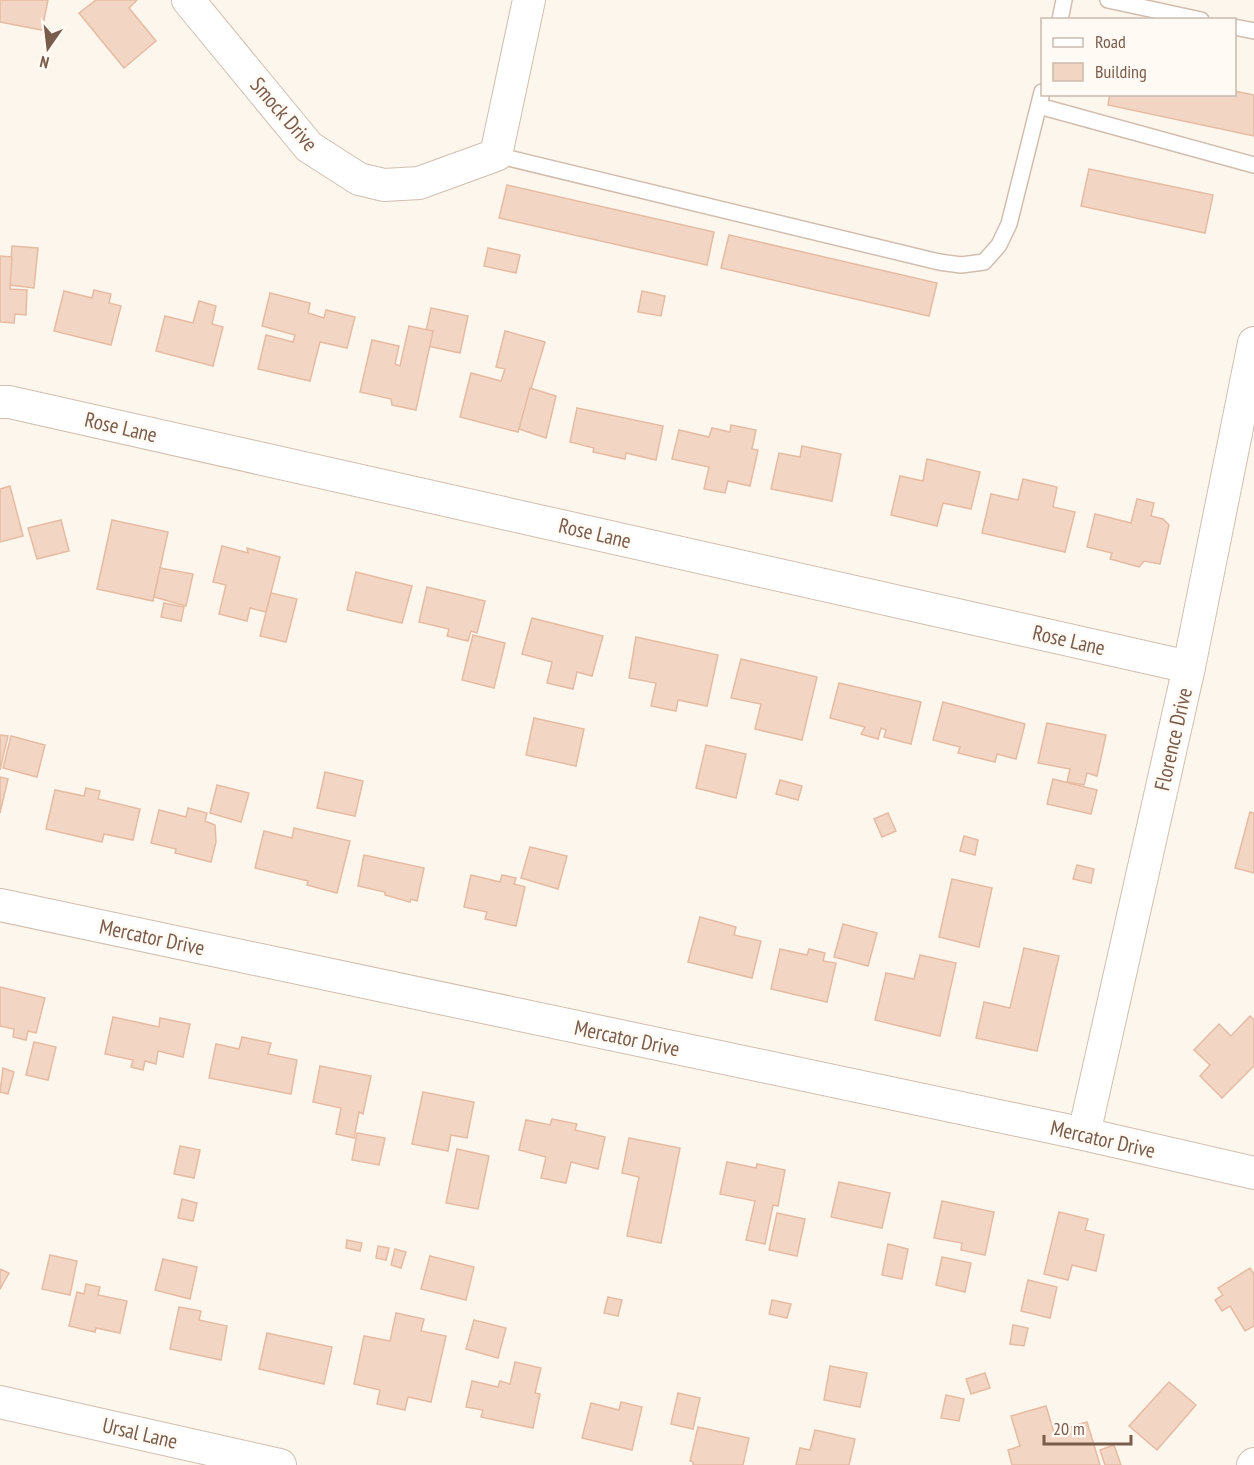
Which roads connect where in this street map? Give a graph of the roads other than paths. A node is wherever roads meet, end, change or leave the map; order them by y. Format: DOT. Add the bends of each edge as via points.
graph roads {
  1 [pos="188,0"];
  2 [pos="529,0"];
  3 [pos="1064,0"];
  4 [pos="1108,0"];
  5 [pos="1166,6"];
  6 [pos="1060,18"];
  7 [pos="1196,18"];
  8 [pos="1236,27"];
  9 [pos="1254,31"];
  10 [pos="1041,99"];
  11 [pos="496,154"];
  12 [pos="1254,165"];
  13 [pos="1254,343"];
  14 [pos="0,402"];
  15 [pos="1189,667"];
  16 [pos="0,905"];
  17 [pos="1084,1134"];
  18 [pos="1254,1173"];
  19 [pos="0,1402"];
  20 [pos="280,1465"];
  1 -- 11 [label="street, Smock Drive" via="309,147 359,179 384,185 419,183"];
  2 -- 11 [label="street"];
  3 -- 6 [label="lane"];
  4 -- 5 [label="lane"];
  5 -- 7 [label="lane"];
  8 -- 9 [label="lane"];
  10 -- 11 [label="lane" via="1004,234 984,262 962,265"];
  10 -- 12 [label="lane"];
  13 -- 15 [label="street, Florence Drive"];
  14 -- 15 [label="street, Rose Lane"];
  15 -- 17 [label="street, Florence Drive"];
  16 -- 17 [label="street, Mercator Drive"];
  17 -- 18 [label="street, Mercator Drive"];
  19 -- 20 [label="street, Ursal Lane"];
}
